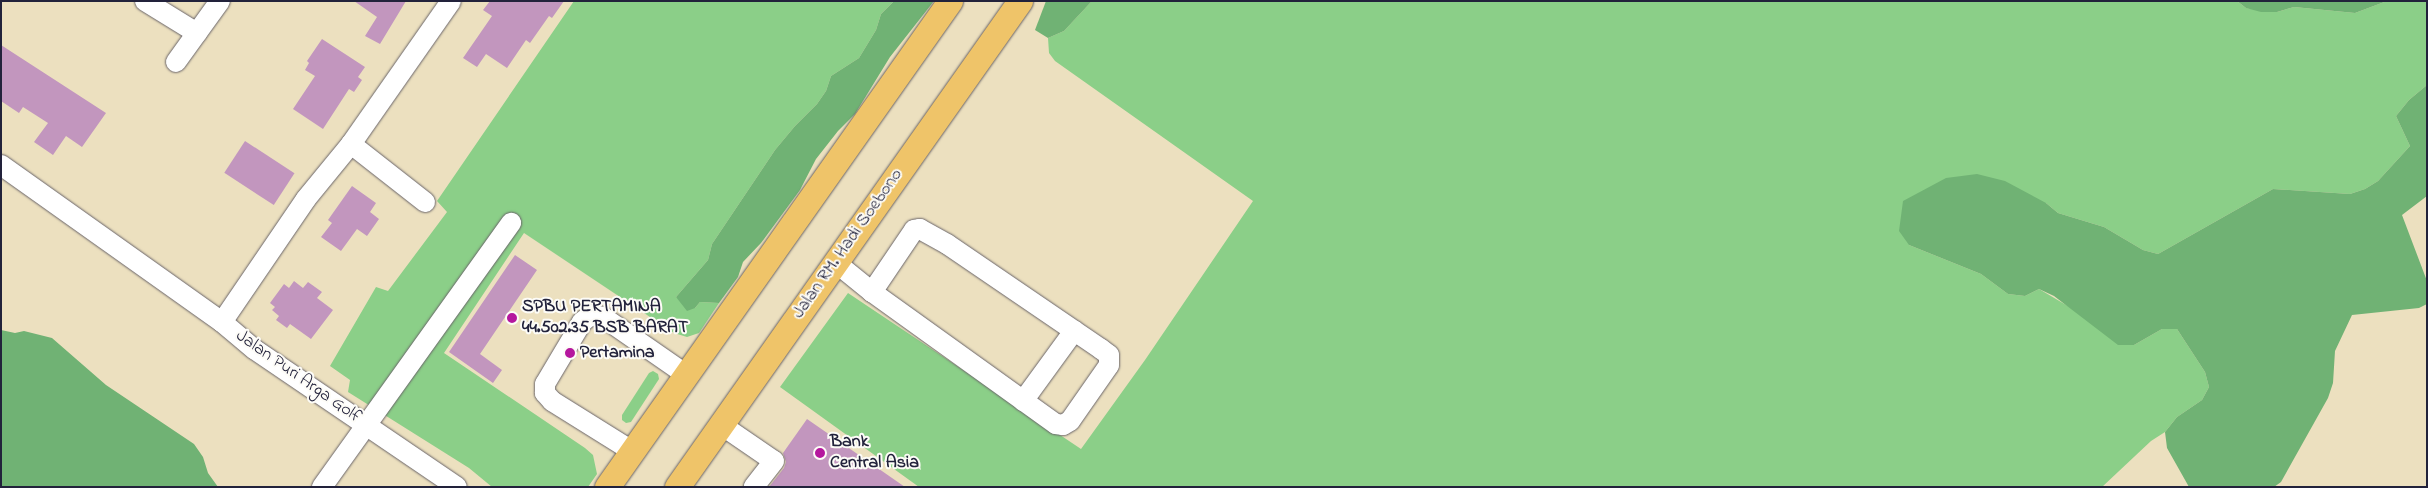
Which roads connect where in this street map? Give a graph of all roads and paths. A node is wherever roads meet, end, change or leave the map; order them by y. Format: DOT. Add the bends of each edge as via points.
graph roads {
  1 [pos="146,1"];
  2 [pos="220,1"];
  3 [pos="452,1"];
  4 [pos="950,1"];
  5 [pos="1020,1"];
  6 [pos="197,33"];
  7 [pos="176,62"];
  8 [pos="351,144"];
  9 [pos="1,165"];
  10 [pos="425,202"];
  11 [pos="511,223"];
  12 [pos="834,262"];
  13 [pos="872,292"];
  14 [pos="222,322"];
  15 [pos="1074,331"];
  16 [pos="685,374"];
  17 [pos="1023,401"];
  18 [pos="720,424"];
  19 [pos="367,426"];
  20 [pos="632,451"];
  21 [pos="322,487"];
  22 [pos="457,487"];
  23 [pos="607,487"];
  24 [pos="677,487"];
  25 [pos="754,487"];
  1 -- 6 [label="street"];
  2 -- 6 [label="street"];
  3 -- 8 [label="street, Jalan Puri Arga Golf"];
  4 -- 16 [label="main road"];
  5 -- 12 [label="main road, Jalan RM. Hadi Soebono"];
  6 -- 7 [label="street"];
  8 -- 10 [label="street"];
  8 -- 14 [label="street, Jalan Puri Arga Golf" via="306,199"];
  9 -- 14 [label="street"];
  11 -- 19 [label="street"];
  12 -- 13 [label="street"];
  12 -- 18 [label="main road, Jalan RM. Hadi Soebono"];
  13 -- 15 [label="street" via="914,230 920,229"];
  13 -- 17 [label="street"];
  14 -- 19 [label="street, Jalan Puri Arga Golf" via="254,349"];
  15 -- 17 [label="street"];
  15 -- 17 [label="street" via="1109,355 1110,359 1070,422 1063,426 1056,424"];
  16 -- 20 [label="main road"];
  16 -- 20 [label="street" via="603,317 591,315 582,322 545,384 545,393 552,401"];
  18 -- 24 [label="main road, Jalan RM. Hadi Soebono"];
  18 -- 25 [label="street" via="774,461"];
  19 -- 21 [label="street"];
  19 -- 22 [label="street, Jalan Puri Arga Golf"];
  20 -- 23 [label="main road"];
}
